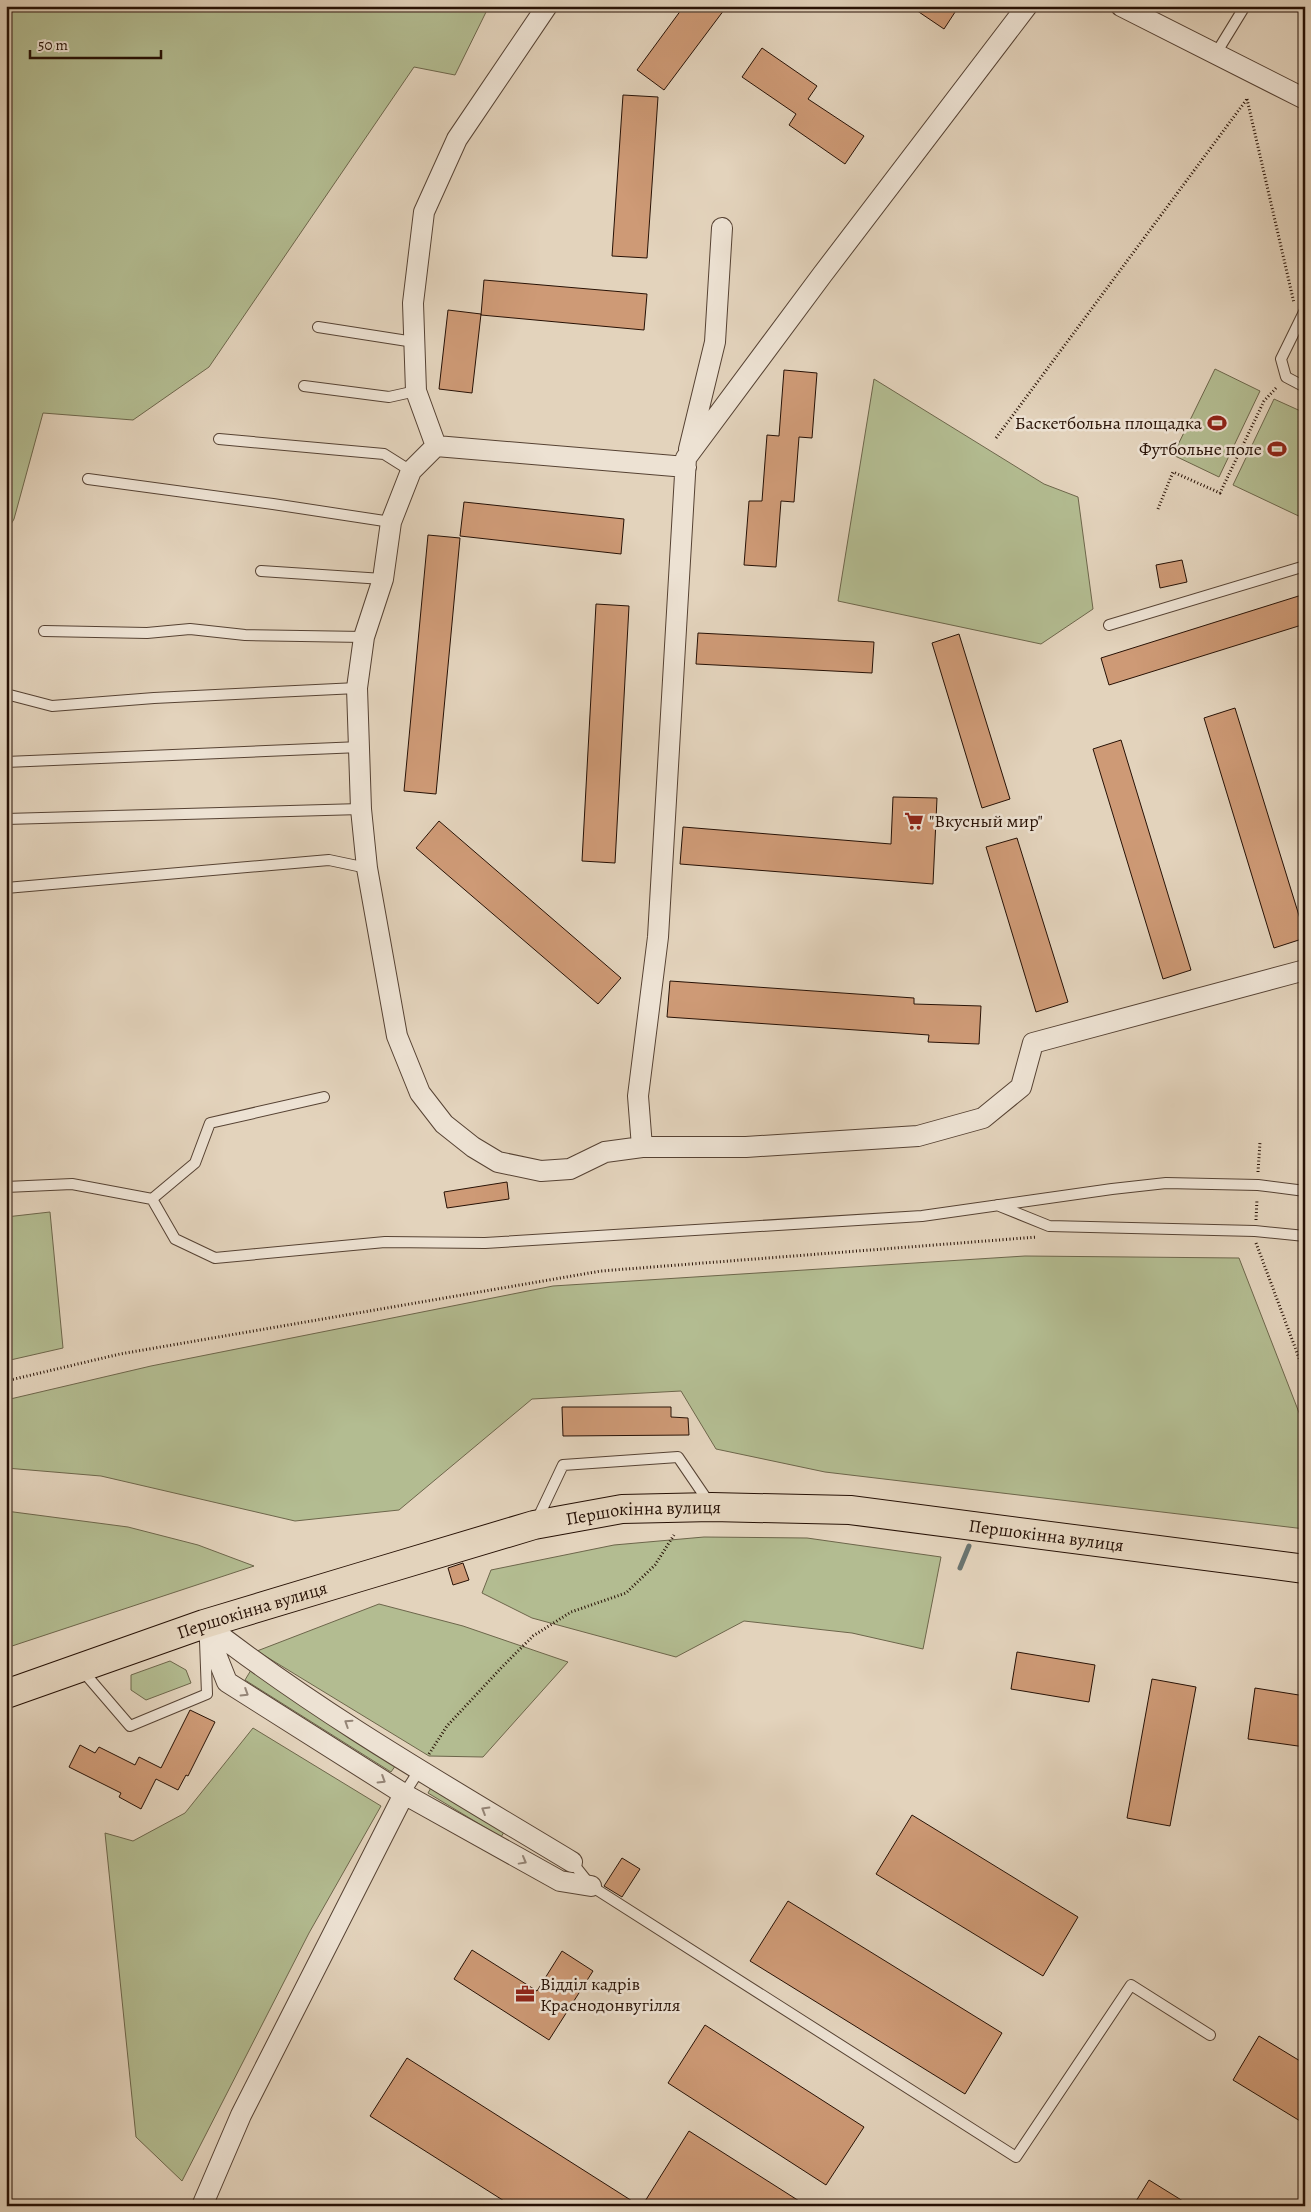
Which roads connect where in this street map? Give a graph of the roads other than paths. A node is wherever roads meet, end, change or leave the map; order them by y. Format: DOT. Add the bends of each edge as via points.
graph roads {
  1 [pos="547,6"];
  2 [pos="1027,6"];
  3 [pos="1121,6"];
  4 [pos="1245,6"];
  5 [pos="1215,55"];
  6 [pos="1305,98"];
  7 [pos="722,228"];
  8 [pos="1305,310"];
  9 [pos="318,327"];
  10 [pos="414,342"];
  11 [pos="304,386"];
  12 [pos="1305,387"];
  13 [pos="416,391"];
  14 [pos="219,439"];
  15 [pos="436,446"];
  16 [pos="686,463"];
  17 [pos="411,471"];
  18 [pos="88,479"];
  19 [pos="391,522"];
  20 [pos="1305,566"];
  21 [pos="261,570"];
  22 [pos="383,579"];
  23 [pos="1109,625"];
  24 [pos="44,631"];
  25 [pos="364,637"];
  26 [pos="357,688"];
  27 [pos="6,694"];
  28 [pos="360,747"];
  29 [pos="6,762"];
  30 [pos="361,809"];
  31 [pos="6,818"];
  32 [pos="367,868"];
  33 [pos="6,888"];
  34 [pos="1305,970"];
  35 [pos="324,1097"];
  36 [pos="642,1147"];
  37 [pos="6,1187"];
  38 [pos="1305,1190"];
  39 [pos="152,1199"];
  40 [pos="996,1205"];
  41 [pos="1305,1236"];
  42 [pos="712,1507"];
  43 [pos="534,1525"];
  44 [pos="1305,1569"];
  45 [pos="204,1624"];
  46 [pos="81,1668"];
  47 [pos="6,1694"];
  48 [pos="420,1770"];
  49 [pos="404,1794"];
  50 [pos="572,1862"];
  51 [pos="591,1886"];
  52 [pos="1210,2035"];
  53 [pos="202,2206"];
  1 -- 10 [label="street" via="457,139 424,212 413,303"];
  2 -- 16 [label="street" via="822,275"];
  3 -- 5 [label="street"];
  4 -- 5 [label="lane"];
  5 -- 6 [label="street"];
  7 -- 16 [label="street" via="715,342"];
  8 -- 12 [label="lane" via="1281,359 1286,377"];
  9 -- 10 [label="lane"];
  10 -- 13 [label="street"];
  11 -- 13 [label="lane" via="389,397"];
  13 -- 15 [label="street"];
  14 -- 17 [label="lane" via="384,454"];
  15 -- 16 [label="street"];
  15 -- 17 [label="street"];
  16 -- 36 [label="street" via="658,937 638,1096"];
  17 -- 19 [label="street"];
  18 -- 19 [label="lane"];
  19 -- 22 [label="street"];
  20 -- 23 [label="lane"];
  21 -- 22 [label="lane"];
  22 -- 25 [label="street"];
  24 -- 25 [label="lane" via="147,633 190,629 244,634"];
  25 -- 26 [label="street"];
  26 -- 27 [label="lane" via="52,706"];
  26 -- 28 [label="street"];
  28 -- 29 [label="lane"];
  28 -- 30 [label="street"];
  30 -- 31 [label="lane"];
  30 -- 32 [label="street"];
  32 -- 33 [label="lane" via="329,860"];
  32 -- 36 [label="street" via="398,1036 420,1092 444,1124 498,1162 541,1171 570,1169 605,1152"];
  34 -- 36 [label="street" via="1033,1043 1021,1087 983,1118 918,1136 746,1147"];
  35 -- 39 [label="lane" via="210,1123 195,1163"];
  37 -- 39 [label="lane" via="72,1184"];
  38 -- 40 [label="lane" via="1258,1185 1166,1183"];
  39 -- 40 [label="lane" via="176,1239 215,1258 385,1242 485,1243 922,1216"];
  40 -- 41 [label="lane" via="1049,1226 1255,1231"];
  42 -- 43 [label="highway, Першокінна вулиця" via="622,1509"];
  42 -- 43 [label="lane" via="678,1457 563,1465"];
  42 -- 44 [label="highway, Першокінна вулиця" via="850,1510"];
  43 -- 45 [label="highway, Першокінна вулиця"];
  45 -- 46 [label="highway, Першокінна вулиця"];
  45 -- 46 [label="lane" via="206,1694 130,1726"];
  48 -- 45 [label="street, one-way" via="256,1664"];
  45 -- 49 [label="street, one-way" via="227,1682"];
  46 -- 47 [label="highway, Першокінна вулиця"];
  48 -- 49 [label="lane"];
  50 -- 48 [label="street, one-way"];
  49 -- 51 [label="street, one-way" via="560,1881"];
  49 -- 53 [label="street" via="241,2115"];
  50 -- 51 [label="lane"];
  51 -- 52 [label="lane" via="1016,2157 1131,1985"];
}
